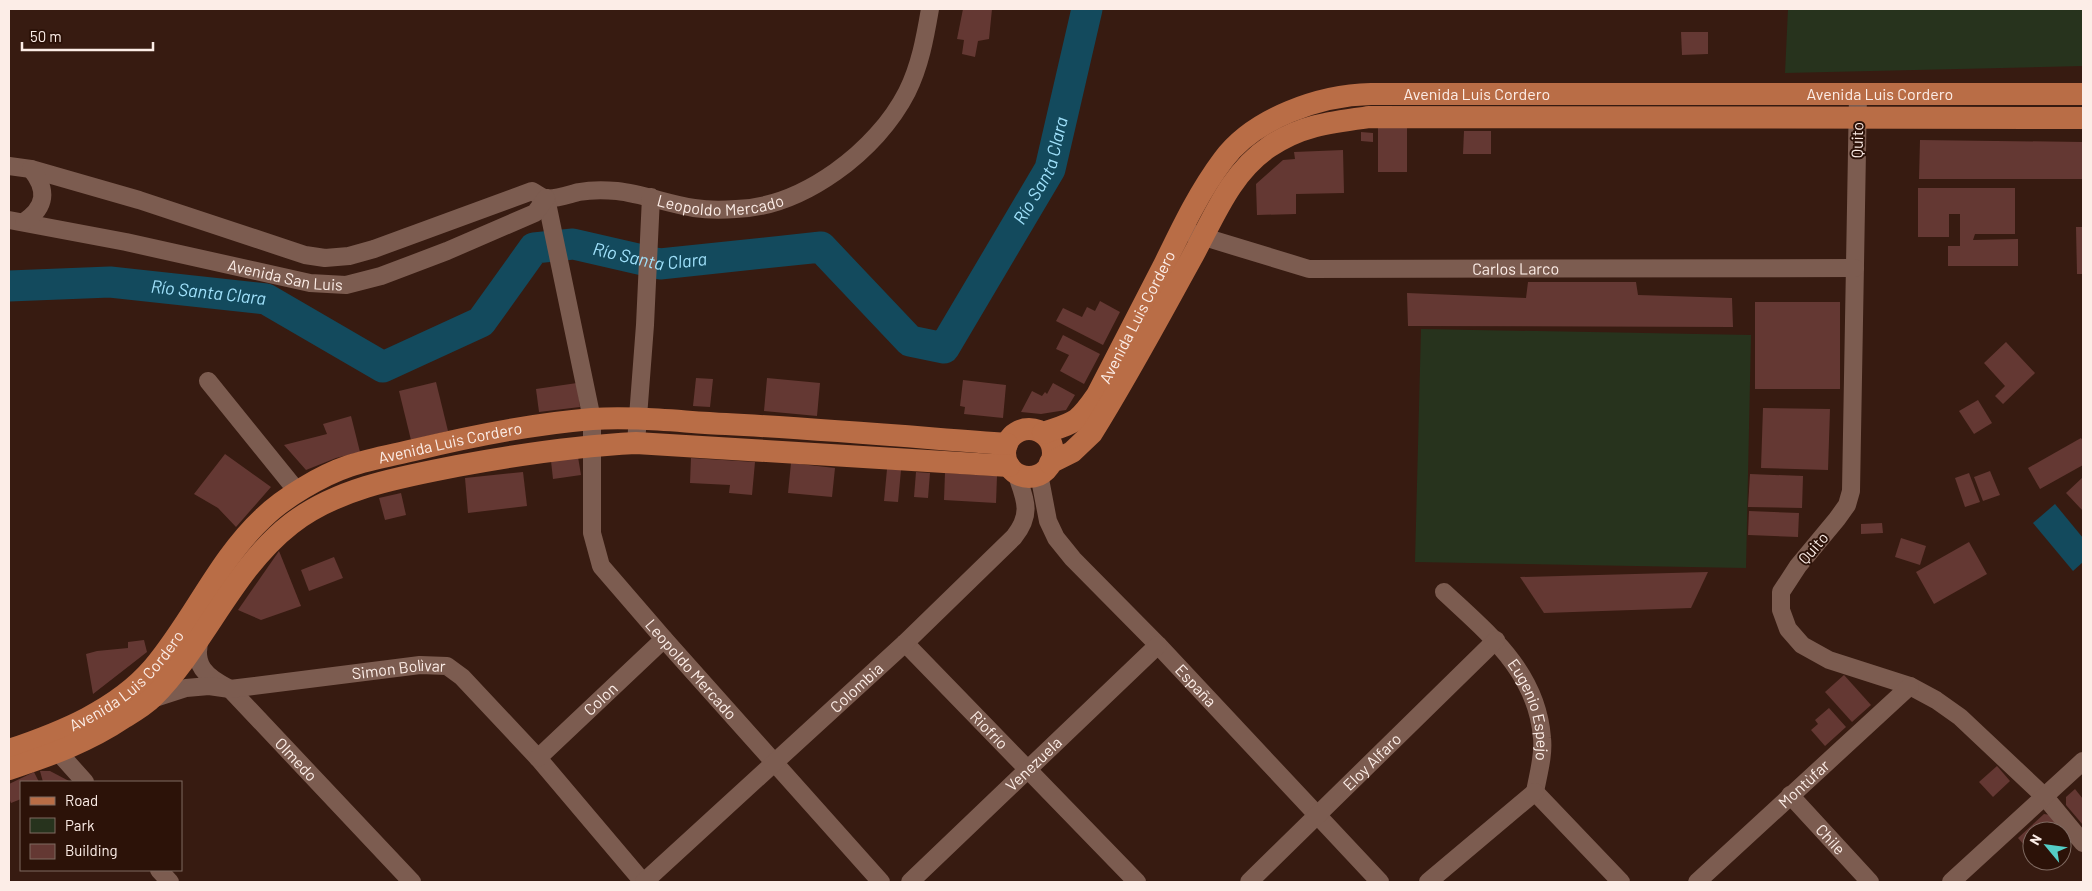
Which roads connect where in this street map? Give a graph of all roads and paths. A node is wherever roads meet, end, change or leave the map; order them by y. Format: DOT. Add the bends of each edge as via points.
graph roads {
  1 [pos="930,9"];
  2 [pos="1858,94"];
  3 [pos="2083,94"];
  4 [pos="1858,118"];
  5 [pos="2083,118"];
  6 [pos="9,166"];
  7 [pos="31,169"];
  8 [pos="651,197"];
  9 [pos="546,198"];
  10 [pos="16,221"];
  11 [pos="1182,230"];
  12 [pos="1203,238"];
  13 [pos="1855,268"];
  14 [pos="208,381"];
  15 [pos="592,419"];
  16 [pos="640,419"];
  17 [pos="1043,434"];
  18 [pos="636,443"];
  19 [pos="1007,444"];
  20 [pos="594,445"];
  21 [pos="1045,468"];
  22 [pos="1013,470"];
  23 [pos="297,491"];
  24 [pos="1444,592"];
  25 [pos="202,633"];
  26 [pos="664,639"];
  27 [pos="1496,640"];
  28 [pos="905,642"];
  29 [pos="1158,645"];
  30 [pos="1910,686"];
  31 [pos="230,689"];
  32 [pos="152,698"];
  33 [pos="9,750"];
  34 [pos="60,753"];
  35 [pos="538,758"];
  36 [pos="2083,761"];
  37 [pos="774,763"];
  38 [pos="9,769"];
  39 [pos="1028,770"];
  40 [pos="84,781"];
  41 [pos="1535,792"];
  42 [pos="1790,795"];
  43 [pos="2045,797"];
  44 [pos="1316,814"];
  45 [pos="2083,843"];
  46 [pos="160,871"];
  47 [pos="170,882"];
  48 [pos="412,882"];
  49 [pos="644,882"];
  50 [pos="881,882"];
  51 [pos="910,882"];
  52 [pos="1136,882"];
  53 [pos="1249,882"];
  54 [pos="1380,882"];
  55 [pos="1428,882"];
  56 [pos="1622,882"];
  57 [pos="1697,882"];
  58 [pos="1870,882"];
  59 [pos="1951,882"];
  1 -- 8 [label="street, Leopoldo Mercado" via="918,66 894,115 877,136 830,177 786,199 737,209 695,208"];
  2 -- 3 [label="main road, Avenida Luis Cordero"];
  2 -- 4 [label="street, Quito"];
  2 -- 11 [label="main road, Avenida Luis Cordero" via="1357,95 1304,106 1255,131 1224,159 1201,192"];
  4 -- 5 [label="main road, Avenida Luis Cordero"];
  4 -- 12 [label="main road, Avenida Luis Cordero" via="1370,117 1324,122 1285,136 1241,170"];
  4 -- 13 [label="street, Quito"];
  6 -- 7 [label="street, Avenida San Luis"];
  7 -- 9 [label="street, Avenida San Luis" via="139,200 288,250 325,258 374,249 532,191"];
  7 -- 10 [label="street" via="43,191 41,204 34,215"];
  8 -- 9 [label="street, Avenida San Luis" via="616,191"];
  8 -- 16 [label="street, Leopoldo Mercado"];
  9 -- 10 [label="street, Avenida San Luis" via="535,212 456,247 381,276 346,285 310,283"];
  9 -- 15 [label="street, Leopoldo Mercado"];
  11 -- 12 [label="street, Carlos Larco"];
  11 -- 17 [label="main road, Avenida Luis Cordero" via="1097,395 1080,419"];
  12 -- 13 [label="street, Carlos Larco" via="1309,269"];
  12 -- 21 [label="main road, Avenida Luis Cordero" via="1092,434 1072,452"];
  13 -- 30 [label="street, Quito" via="1852,491 1838,520 1788,579 1781,592 1781,610 1788,629 1802,645 1830,660"];
  14 -- 23 [label="street"];
  15 -- 16 [label="main road, Avenida Luis Cordero"];
  15 -- 20 [label="street, Leopoldo Mercado"];
  15 -- 23 [label="main road, Avenida Luis Cordero" via="505,431 346,467"];
  16 -- 18 [label="street, Leopoldo Mercado"];
  16 -- 19 [label="main road, Avenida Luis Cordero" via="848,430"];
  17 -- 19 [label="main road" via="1022,430"];
  17 -- 21 [label="main road" via="1053,450"];
  18 -- 20 [label="main road, Avenida Luis Cordero"];
  18 -- 22 [label="main road, Avenida Luis Cordero"];
  19 -- 22 [label="main road" via="1005,452"];
  20 -- 25 [label="main road, Avenida Luis Cordero" via="506,456 417,474 364,488 313,508 289,525 254,561"];
  20 -- 26 [label="street, Leopoldo Mercado" via="592,533 601,566"];
  21 -- 22 [label="main road" via="1027,476"];
  21 -- 29 [label="street, España" via="1048,521 1056,538"];
  22 -- 28 [label="street, Colombia" via="1026,504 1022,526"];
  23 -- 33 [label="main road, Avenida Luis Cordero" via="246,536 152,669 124,696 46,737"];
  24 -- 27 [label="street, Eugenio Espejo"];
  25 -- 31 [label="street, Olmedo" via="200,664 205,674"];
  25 -- 32 [label="main road, Avenida Luis Cordero"];
  26 -- 35 [label="street, Colon"];
  26 -- 37 [label="street, Leopoldo Mercado"];
  27 -- 41 [label="street, Eugenio Espejo" via="1529,685 1539,714 1543,740"];
  27 -- 44 [label="street, Eloy Alfaro"];
  28 -- 37 [label="street, Colombia"];
  28 -- 39 [label="street, Riofrío"];
  29 -- 39 [label="street, Venezuela"];
  29 -- 44 [label="street, España"];
  30 -- 42 [label="street, Montùfar"];
  30 -- 43 [label="street, Quito" via="1960,717"];
  31 -- 32 [label="street, Simon Bolìvar" via="209,686 186,688"];
  31 -- 35 [label="street, Simon Bolìvar" via="420,665 447,666 462,677"];
  31 -- 48 [label="street, Olmedo"];
  32 -- 34 [label="main road, Avenida Luis Cordero" via="99,735"];
  34 -- 38 [label="main road, Avenida Luis Cordero"];
  34 -- 40 [label="street"];
  35 -- 49 [label="street, Simon Bolìvar"];
  36 -- 43 [label="street"];
  37 -- 49 [label="street, Colombia"];
  37 -- 50 [label="street, Leopoldo Mercado"];
  39 -- 51 [label="street, Venezuela"];
  39 -- 52 [label="street, Riofrío"];
  41 -- 55 [label="street"];
  41 -- 56 [label="street"];
  42 -- 57 [label="street, Montùfar"];
  42 -- 58 [label="street, Chile"];
  43 -- 45 [label="street, Quito"];
  43 -- 59 [label="street"];
  44 -- 53 [label="street, Eloy Alfaro"];
  44 -- 54 [label="street, España"];
  46 -- 47 [label="street"];
}
